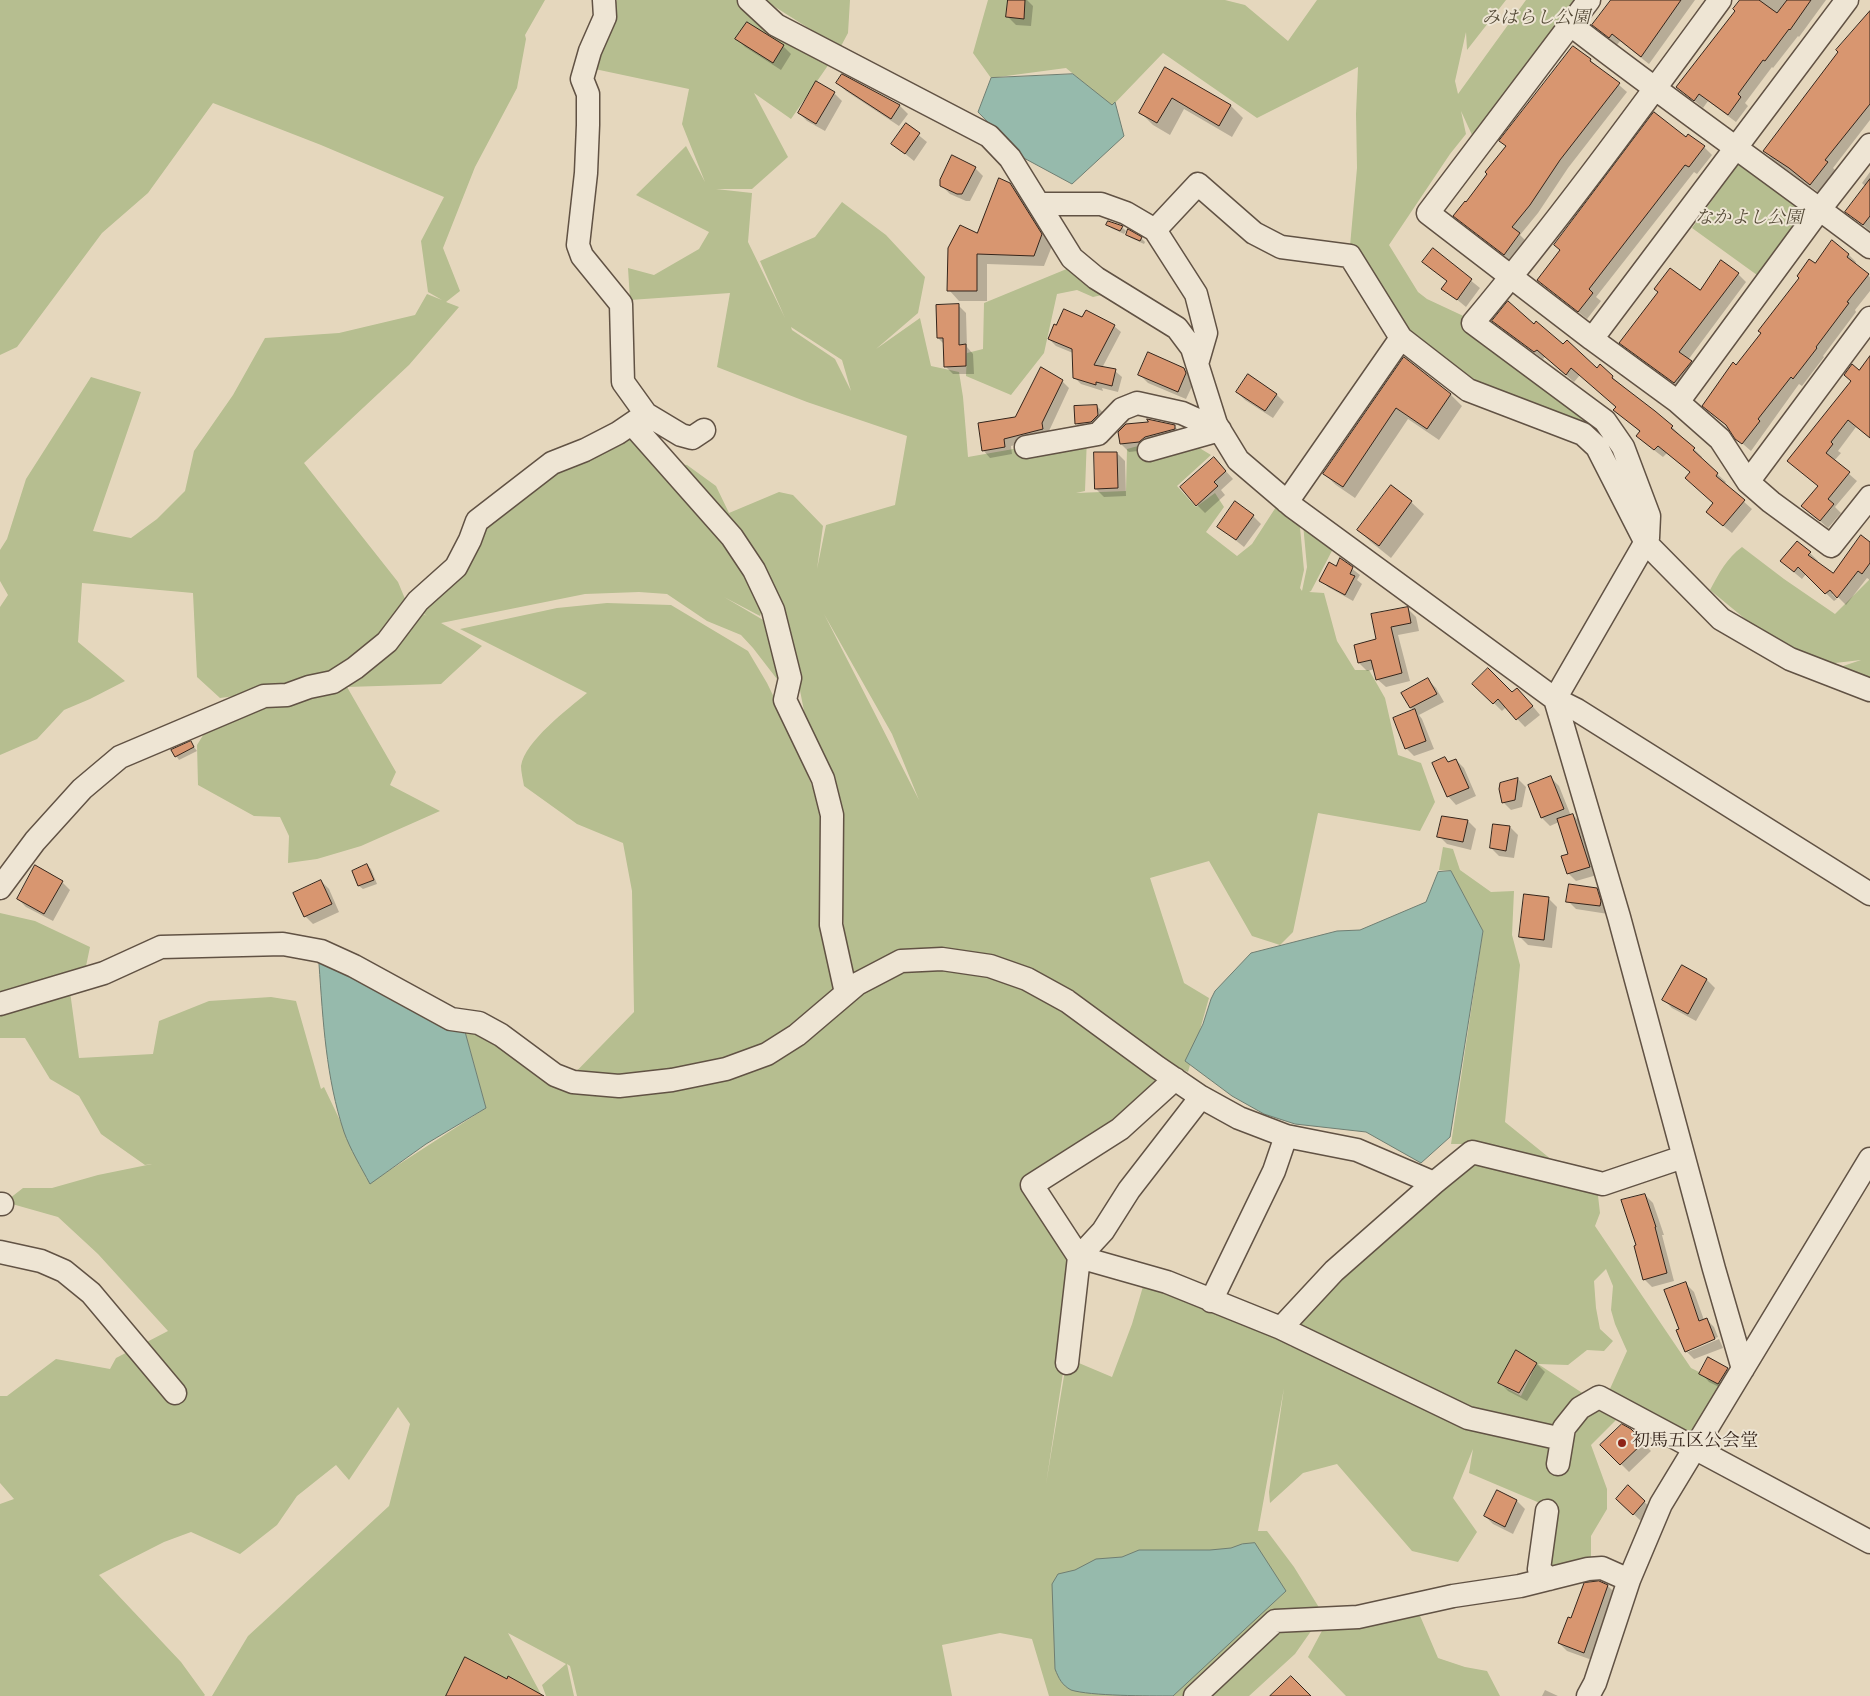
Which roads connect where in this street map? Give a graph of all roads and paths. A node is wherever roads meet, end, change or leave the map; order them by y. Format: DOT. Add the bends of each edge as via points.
graph roads {
  1 [pos="604,0"];
  2 [pos="749,0"];
  3 [pos="1589,0"];
  4 [pos="1720,0"];
  5 [pos="1847,0"];
  6 [pos="1571,25"];
  7 [pos="1655,89"];
  8 [pos="1870,145"];
  9 [pos="1736,147"];
  10 [pos="1039,204"];
  11 [pos="1820,210"];
  12 [pos="1155,230"];
  13 [pos="1870,247"];
  14 [pos="1511,277"];
  15 [pos="1870,318"];
  16 [pos="1401,338"];
  17 [pos="1592,339"];
  18 [pos="1197,364"];
  19 [pos="1678,402"];
  20 [pos="639,419"];
  21 [pos="704,430"];
  22 [pos="1220,430"];
  23 [pos="1026,447"];
  24 [pos="1149,450"];
  25 [pos="1748,482"];
  26 [pos="1870,497"];
  27 [pos="1287,502"];
  28 [pos="1646,543"];
  29 [pos="1870,690"];
  30 [pos="1555,699"];
  31 [pos="0,888"];
  32 [pos="1870,894"];
  33 [pos="846,993"];
  34 [pos="0,1004"];
  35 [pos="1176,1079"];
  36 [pos="1201,1096"];
  37 [pos="1286,1136"];
  38 [pos="1683,1157"];
  39 [pos="1870,1159"];
  40 [pos="1434,1182"];
  41 [pos="1862,1190"];
  42 [pos="0,1252"];
  43 [pos="1080,1257"];
  44 [pos="1211,1301"];
  45 [pos="1280,1328"];
  46 [pos="1067,1363"];
  47 [pos="1743,1369"];
  48 [pos="175,1394"];
  49 [pos="1562,1439"];
  50 [pos="1696,1449"];
  51 [pos="1558,1464"];
  52 [pos="1547,1510"];
  53 [pos="1870,1542"];
  54 [pos="1549,1579"];
  55 [pos="1629,1580"];
  56 [pos="1195,1696"];
  57 [pos="1588,1696"];
  1 -- 20 [label="street" via="605,17 582,79 588,94 588,125 578,245 582,256 621,304 623,382"];
  2 -- 10 [label="street" via="776,25 989,136 1010,158"];
  3 -- 6 [label="street"];
  4 -- 7 [label="street"];
  5 -- 9 [label="street"];
  6 -- 7 [label="street"];
  6 -- 14 [label="street" via="1428,213"];
  7 -- 9 [label="street"];
  7 -- 14 [label="street"];
  8 -- 11 [label="street"];
  9 -- 11 [label="street"];
  9 -- 17 [label="street"];
  10 -- 12 [label="street" via="1101,204 1126,213"];
  10 -- 18 [label="street" via="1072,258 1096,278 1177,328 1192,348"];
  11 -- 13 [label="street"];
  11 -- 19 [label="street"];
  12 -- 16 [label="street" via="1198,184 1254,233 1281,247 1350,256"];
  12 -- 18 [label="street" via="1196,294 1206,333"];
  14 -- 17 [label="street"];
  14 -- 28 [label="street" via="1473,323 1604,422 1622,447 1649,516"];
  15 -- 25 [label="street"];
  16 -- 27 [label="street"];
  16 -- 28 [label="street" via="1468,390 1583,434 1597,447"];
  17 -- 19 [label="street"];
  18 -- 22 [label="street"];
  19 -- 25 [label="street" via="1720,440"];
  20 -- 21 [label="street" via="692,438"];
  20 -- 31 [label="street" via="586,450 552,463 477,521 456,567 418,601 387,642 355,668 333,682 287,695 264,696 120,756 82,789 35,840"];
  20 -- 33 [label="street" via="732,537 754,570 773,610 790,678 785,700 823,779 832,815 831,925"];
  22 -- 23 [label="street" via="1182,413 1137,403 1122,409 1098,434"];
  22 -- 24 [label="street"];
  22 -- 27 [label="street" via="1238,460"];
  25 -- 26 [label="street" via="1831,546"];
  27 -- 30 [label="street"];
  28 -- 29 [label="street" via="1721,619 1790,659"];
  28 -- 30 [label="street"];
  30 -- 32 [label="street"];
  30 -- 38 [label="street" via="1619,917"];
  33 -- 34 [label="street" via="797,1036 767,1054 726,1069 619,1086 573,1082 555,1075 501,1035 479,1023 451,1018 321,951 283,944 161,947 104,973"];
  33 -- 35 [label="street" via="901,961 942,959 990,966 1027,979 1067,1000"];
  35 -- 36 [label="street"];
  35 -- 43 [label="street" via="1120,1129 1032,1185"];
  36 -- 37 [label="street" via="1239,1118"];
  36 -- 43 [label="street" via="1129,1190 1103,1231"];
  37 -- 40 [label="street" via="1357,1150"];
  37 -- 44 [label="street" via="1274,1171"];
  38 -- 40 [label="street" via="1603,1184 1472,1152"];
  38 -- 47 [label="street"];
  39 -- 41 [label="street"];
  40 -- 45 [label="street" via="1334,1271"];
  41 -- 47 [label="street"];
  42 -- 48 [label="street" via="41,1261 64,1271 91,1293"];
  43 -- 44 [label="street" via="1167,1282"];
  43 -- 46 [label="street"];
  44 -- 45 [label="street"];
  45 -- 49 [label="street" via="1468,1418"];
  47 -- 50 [label="street"];
  49 -- 50 [label="street" via="1564,1428 1580,1408 1599,1396"];
  49 -- 51 [label="street"];
  50 -- 53 [label="street"];
  50 -- 55 [label="street" via="1661,1504"];
  52 -- 54 [label="street" via="1539,1569"];
  54 -- 55 [label="street" via="1602,1568"];
  54 -- 56 [label="street" via="1358,1617 1275,1621"];
  55 -- 57 [label="street"];
}
